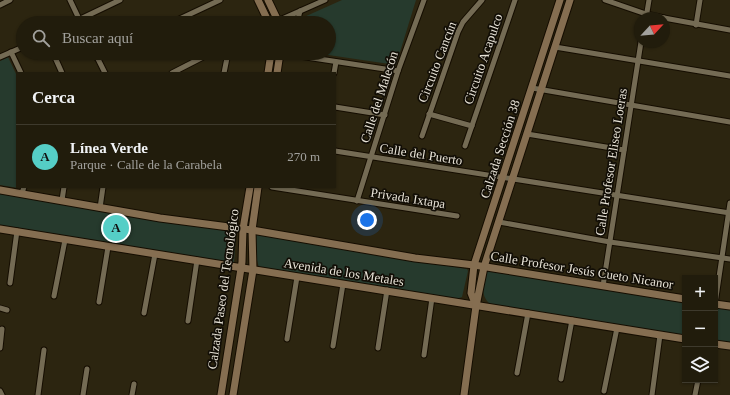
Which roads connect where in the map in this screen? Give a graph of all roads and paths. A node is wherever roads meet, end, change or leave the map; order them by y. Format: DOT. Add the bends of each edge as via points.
graph roads {
  1 [pos="10,0"];
  2 [pos="70,0"];
  3 [pos="120,0"];
  4 [pos="220,0"];
  5 [pos="258,0"];
  6 [pos="268,0"];
  7 [pos="325,0"];
  8 [pos="424,0"];
  9 [pos="482,0"];
  10 [pos="515,0"];
  11 [pos="560,0"];
  12 [pos="570,0"];
  13 [pos="606,0"];
  14 [pos="649,0"];
  15 [pos="700,0"];
  16 [pos="0,5"];
  17 [pos="300,11"];
  18 [pos="636,12"];
  19 [pos="647,12"];
  20 [pos="78,16"];
  21 [pos="90,16"];
  22 [pos="186,16"];
  23 [pos="266,16"];
  24 [pos="274,16"];
  25 [pos="289,16"];
  26 [pos="299,16"];
  27 [pos="670,19"];
  28 [pos="696,24"];
  29 [pos="730,30"];
  30 [pos="555,47"];
  31 [pos="640,48"];
  32 [pos="16,50"];
  33 [pos="11,52"];
  34 [pos="0,58"];
  35 [pos="56,60"];
  36 [pos="98,60"];
  37 [pos="199,60"];
  38 [pos="227,60"];
  39 [pos="270,60"];
  40 [pos="279,60"];
  41 [pos="327,60"];
  42 [pos="336,62"];
  43 [pos="637,62"];
  44 [pos="181,71"];
  45 [pos="398,71"];
  46 [pos="21,72"];
  47 [pos="62,72"];
  48 [pos="104,72"];
  49 [pos="224,72"];
  50 [pos="268,72"];
  51 [pos="277,72"];
  52 [pos="334,72"];
  53 [pos="730,76"];
  54 [pos="532,88"];
  55 [pos="541,90"];
  56 [pos="631,105"];
  57 [pos="336,107"];
  58 [pos="429,114"];
  59 [pos="385,115"];
  60 [pos="730,122"];
  61 [pos="472,126"];
  62 [pos="527,134"];
  63 [pos="422,136"];
  64 [pos="465,146"];
  65 [pos="624,150"];
  66 [pos="336,151"];
  67 [pos="371,157"];
  68 [pos="503,179"];
  69 [pos="512,180"];
  70 [pos="64,188"];
  71 [pos="103,188"];
  72 [pos="250,188"];
  73 [pos="258,188"];
  74 [pos="278,188"];
  75 [pos="0,190"];
  76 [pos="23,190"];
  77 [pos="617,196"];
  78 [pos="62,200"];
  79 [pos="356,201"];
  80 [pos="730,203"];
  81 [pos="100,208"];
  82 [pos="729,213"];
  83 [pos="457,216"];
  84 [pos="499,222"];
  85 [pos="0,229"];
  86 [pos="243,229"];
  87 [pos="252,230"];
  88 [pos="17,231"];
  89 [pos="65,240"];
  90 [pos="610,242"];
  91 [pos="108,247"];
  92 [pos="155,254"];
  93 [pos="721,258"];
  94 [pos="730,259"];
  95 [pos="198,260"];
  96 [pos="474,265"];
  97 [pos="241,267"];
  98 [pos="484,267"];
  99 [pos="252,270"];
  100 [pos="297,277"];
  101 [pos="718,281"];
  102 [pos="10,283"];
  103 [pos="343,284"];
  104 [pos="603,286"];
  105 [pos="387,290"];
  106 [pos="54,296"];
  107 [pos="432,298"];
  108 [pos="682,299"];
  109 [pos="99,302"];
  110 [pos="718,304"];
  111 [pos="476,306"];
  112 [pos="730,306"];
  113 [pos="0,308"];
  114 [pos="7,310"];
  115 [pos="144,313"];
  116 [pos="528,314"];
  117 [pos="572,320"];
  118 [pos="188,321"];
  119 [pos="2,328"];
  120 [pos="617,328"];
  121 [pos="660,335"];
  122 [pos="287,339"];
  123 [pos="682,339"];
  124 [pos="718,344"];
  125 [pos="333,346"];
  126 [pos="730,346"];
  127 [pos="0,348"];
  128 [pos="378,348"];
  129 [pos="44,350"];
  130 [pos="424,355"];
  131 [pos="226,361"];
  132 [pos="238,363"];
  133 [pos="87,369"];
  134 [pos="517,373"];
  135 [pos="561,379"];
  136 [pos="697,383"];
  137 [pos="134,384"];
  138 [pos="604,390"];
  139 [pos="0,391"];
  140 [pos="2,395"];
  141 [pos="38,395"];
  142 [pos="83,395"];
  143 [pos="132,395"];
  144 [pos="221,395"];
  145 [pos="233,395"];
  146 [pos="464,395"];
  147 [pos="652,395"];
  148 [pos="695,395"];
  1 -- 16 [label="street"];
  2 -- 20 [label="street"];
  3 -- 21 [label="street"];
  4 -- 22 [label="street"];
  5 -- 23 [label="street"];
  6 -- 24 [label="street"];
  7 -- 17 [label="street"];
  8 -- 45 [label="street, Calle del Malecón"];
  9 -- 58 [label="street, Circuito Cancún" via="458,32"];
  10 -- 61 [label="street, Circuito Acapulco"];
  11 -- 54 [label="street, Calzada Sección 38"];
  12 -- 30 [label="street, Calzada Sección 38"];
  13 -- 18 [label="street"];
  14 -- 19 [label="street"];
  15 -- 28 [label="street"];
  17 -- 25 [label="street"];
  17 -- 26 [label="street"];
  27 -- 28 [label="street"];
  28 -- 29 [label="street"];
  30 -- 43 [label="street"];
  30 -- 55 [label="street, Calzada Sección 38"];
  31 -- 43 [label="street, Calle Profesor Eliseo Loeras"];
  32 -- 33 [label="street"];
  33 -- 34 [label="street"];
  33 -- 46 [label="street"];
  35 -- 47 [label="street"];
  36 -- 48 [label="street"];
  37 -- 44 [label="street"];
  38 -- 49 [label="street"];
  39 -- 50 [label="street"];
  40 -- 51 [label="street"];
  41 -- 42 [label="street"];
  42 -- 45 [label="street"];
  42 -- 52 [label="street"];
  43 -- 53 [label="street"];
  43 -- 56 [label="street, Calle Profesor Eliseo Loeras"];
  45 -- 59 [label="street, Calle del Malecón"];
  54 -- 55 [label="street"];
  54 -- 68 [label="street, Calzada Sección 38"];
  55 -- 56 [label="street"];
  55 -- 62 [label="street, Calzada Sección 38"];
  56 -- 60 [label="street"];
  56 -- 65 [label="street, Calle Profesor Eliseo Loeras"];
  57 -- 59 [label="street"];
  58 -- 61 [label="street, Circuito Cancún"];
  58 -- 63 [label="street, Circuito Cancún"];
  59 -- 67 [label="street, Calle del Malecón"];
  61 -- 64 [label="street, Circuito Acapulco"];
  62 -- 65 [label="street"];
  62 -- 69 [label="street, Calzada Sección 38"];
  65 -- 77 [label="street, Calle Profesor Eliseo Loeras"];
  66 -- 67 [label="street, Calle del Puerto"];
  67 -- 68 [label="street, Calle del Puerto"];
  67 -- 79 [label="street, Calle del Malecón"];
  68 -- 69 [label="street, Calle del Puerto"];
  68 -- 96 [label="street, Calzada Sección 38"];
  69 -- 77 [label="street, Calle del Puerto"];
  69 -- 84 [label="street, Calzada Sección 38"];
  70 -- 78 [label="street"];
  71 -- 81 [label="street"];
  72 -- 86 [label="street, Calzada Paseo del Tecnológico"];
  73 -- 87 [label="street, Calzada Paseo del Tecnológico"];
  74 -- 79 [label="street, Privada Ixtapa"];
  75 -- 76 [label="street, Calle Profesor Jesús Cueto Nicanor"];
  76 -- 78 [label="street, Calle Profesor Jesús Cueto Nicanor"];
  77 -- 82 [label="street, Calle del Puerto"];
  77 -- 90 [label="street, Calle Profesor Eliseo Loeras"];
  78 -- 81 [label="street, Calle Profesor Jesús Cueto Nicanor"];
  79 -- 83 [label="street, Privada Ixtapa"];
  80 -- 82 [label="street"];
  81 -- 86 [label="street, Calle Profesor Jesús Cueto Nicanor"];
  82 -- 93 [label="street"];
  84 -- 90 [label="street"];
  84 -- 98 [label="street, Calzada Sección 38"];
  85 -- 88 [label="street, Avenida de los Metales"];
  86 -- 87 [label="street, Calle Profesor Jesús Cueto Nicanor"];
  86 -- 97 [label="street, Calzada Paseo del Tecnológico"];
  87 -- 96 [label="street, Calle Profesor Jesús Cueto Nicanor" via="415,258"];
  87 -- 99 [label="street, Calzada Paseo del Tecnológico"];
  88 -- 89 [label="street, Avenida de los Metales"];
  88 -- 102 [label="street"];
  89 -- 91 [label="street, Avenida de los Metales"];
  89 -- 106 [label="street"];
  90 -- 93 [label="street"];
  90 -- 104 [label="street, Calle Profesor Eliseo Loeras"];
  91 -- 92 [label="street, Avenida de los Metales"];
  91 -- 109 [label="street"];
  92 -- 95 [label="street, Avenida de los Metales"];
  92 -- 115 [label="street"];
  93 -- 94 [label="street"];
  93 -- 101 [label="street"];
  95 -- 97 [label="street, Avenida de los Metales"];
  95 -- 118 [label="street"];
  96 -- 98 [label="street, Calle Profesor Jesús Cueto Nicanor"];
  96 -- 111 [label="street, Calzada Sección 38" via="470,293"];
  97 -- 99 [label="street, Avenida de los Metales"];
  97 -- 131 [label="street, Calzada Paseo del Tecnológico"];
  98 -- 104 [label="street, Calle Profesor Jesús Cueto Nicanor"];
  98 -- 111 [label="street, Calzada Sección 38"];
  99 -- 100 [label="street, Avenida de los Metales"];
  99 -- 132 [label="street, Calzada Paseo del Tecnológico"];
  100 -- 103 [label="street, Avenida de los Metales"];
  100 -- 122 [label="street"];
  103 -- 105 [label="street, Avenida de los Metales"];
  103 -- 125 [label="street"];
  104 -- 108 [label="street, Calle Profesor Jesús Cueto Nicanor"];
  105 -- 107 [label="street, Avenida de los Metales"];
  105 -- 128 [label="street"];
  107 -- 111 [label="street, Avenida de los Metales"];
  107 -- 130 [label="street"];
  110 -- 112 [label="street"];
  111 -- 116 [label="street, Avenida de los Metales"];
  111 -- 146 [label="street, Calzada Sección 38"];
  113 -- 114 [label="street"];
  116 -- 117 [label="street, Avenida de los Metales"];
  116 -- 134 [label="street"];
  117 -- 120 [label="street, Avenida de los Metales"];
  117 -- 135 [label="street"];
  119 -- 127 [label="street"];
  120 -- 121 [label="street, Avenida de los Metales"];
  120 -- 138 [label="street"];
  121 -- 123 [label="street, Avenida de los Metales"];
  121 -- 147 [label="street"];
  124 -- 126 [label="street"];
  129 -- 141 [label="street"];
  131 -- 132 [label="street"];
  131 -- 144 [label="street, Calzada Paseo del Tecnológico"];
  132 -- 145 [label="street, Calzada Paseo del Tecnológico"];
  133 -- 142 [label="street"];
  136 -- 148 [label="street"];
  137 -- 143 [label="street"];
  139 -- 140 [label="street"];
}
